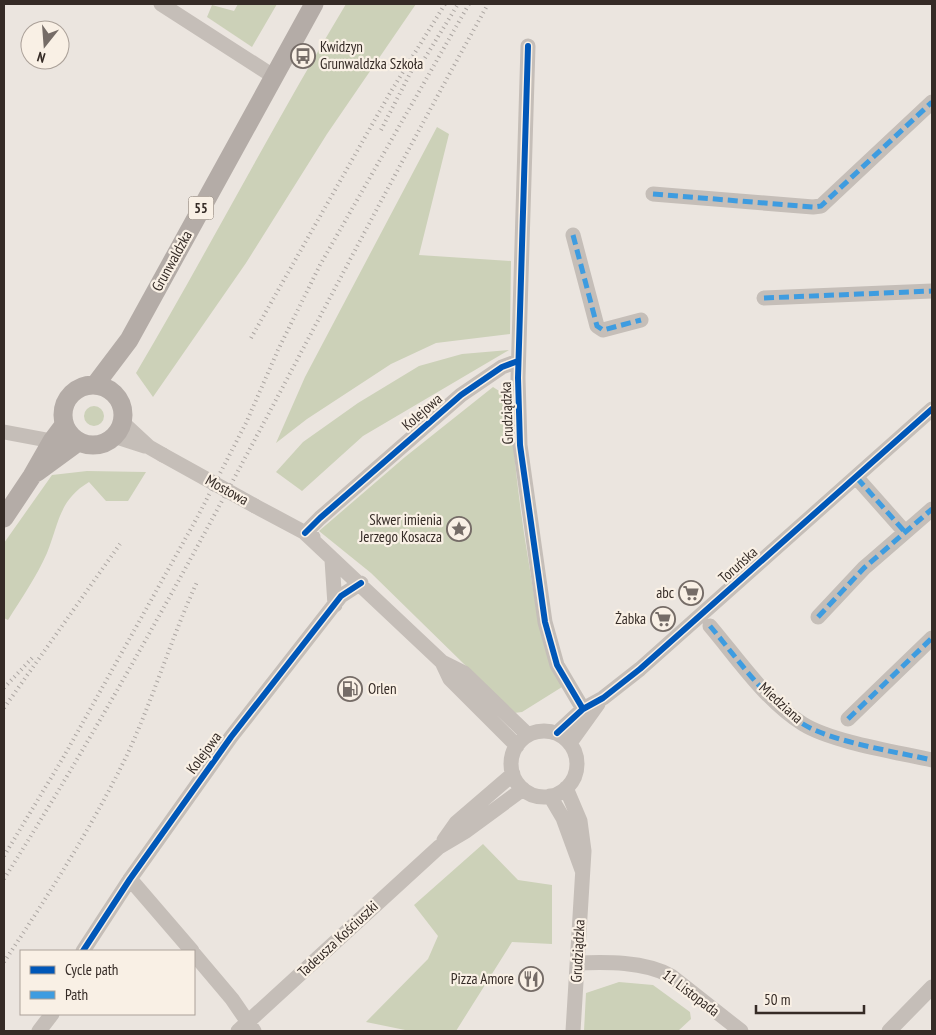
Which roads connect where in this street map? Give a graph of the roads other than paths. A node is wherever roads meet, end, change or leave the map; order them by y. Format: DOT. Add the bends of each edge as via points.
graph roads {
  1 [pos="161,4"];
  2 [pos="314,4"];
  3 [pos="528,46"];
  4 [pos="274,76"];
  5 [pos="930,109"];
  6 [pos="653,194"];
  7 [pos="573,234"];
  8 [pos="932,291"];
  9 [pos="764,298"];
  10 [pos="641,320"];
  11 [pos="129,340"];
  12 [pos="518,362"];
  13 [pos="95,385"];
  14 [pos="112,392"];
  15 [pos="932,409"];
  16 [pos="64,425"];
  17 [pos="118,429"];
  18 [pos="4,432"];
  19 [pos="52,441"];
  20 [pos="78,442"];
  21 [pos="32,476"];
  22 [pos="856,478"];
  23 [pos="932,509"];
  24 [pos="4,518"];
  25 [pos="905,532"];
  26 [pos="305,533"];
  27 [pos="332,560"];
  28 [pos="361,584"];
  29 [pos="334,605"];
  30 [pos="818,617"];
  31 [pos="710,626"];
  32 [pos="932,638"];
  33 [pos="442,662"];
  34 [pos="603,698"];
  35 [pos="583,709"];
  36 [pos="848,719"];
  37 [pos="557,733"];
  38 [pos="528,735"];
  39 [pos="570,743"];
  40 [pos="517,746"];
  41 [pos="932,760"];
  42 [pos="513,774"];
  43 [pos="566,788"];
  44 [pos="523,789"];
  45 [pos="550,796"];
  46 [pos="439,847"];
  47 [pos="582,871"];
  48 [pos="130,879"];
  49 [pos="84,950"];
  50 [pos="191,950"];
  51 [pos="195,954"];
  52 [pos="576,963"];
  53 [pos="932,987"];
  54 [pos="51,1015"];
  55 [pos="246,1028"];
  56 [pos="40,1031"];
  57 [pos="573,1031"];
  58 [pos="740,1031"];
  59 [pos="888,1031"];
  1 -- 4 [label="street"];
  2 -- 4 [label="main road, 55"];
  3 -- 12 [label="street, Grudziądzka"];
  4 -- 11 [label="main road, Grunwaldzka / 55"];
  5 -- 6 [label="street" via="821,206"];
  7 -- 10 [label="street" via="597,326 603,330"];
  8 -- 9 [label="street"];
  11 -- 13 [label="main road, Grunwaldzka / 55"];
  11 -- 14 [label="main road, Grunwaldzka / 55"];
  12 -- 26 [label="street, Kolejowa" via="502,367 461,395"];
  12 -- 35 [label="street, Grudziądzka" via="520,445 545,622 557,665"];
  13 -- 14 [label="main road"];
  13 -- 16 [label="main road" via="83,387 69,397 63,414"];
  14 -- 17 [label="main road" via="122,411"];
  15 -- 22 [label="street, Toruńska"];
  16 -- 19 [label="main road"];
  16 -- 20 [label="main road"];
  17 -- 20 [label="main road" via="98,445"];
  17 -- 26 [label="street, Mostowa, bridge"];
  18 -- 19 [label="street"];
  19 -- 21 [label="main road"];
  20 -- 21 [label="main road"];
  21 -- 24 [label="main road"];
  22 -- 25 [label="street"];
  22 -- 34 [label="street, Toruńska" via="640,670"];
  23 -- 25 [label="street"];
  25 -- 30 [label="street" via="864,568"];
  26 -- 27 [label="street, Mostowa"];
  26 -- 28 [label="street, Mostowa" via="337,552 356,570"];
  27 -- 28 [label="street, Mostowa"];
  27 -- 29 [label="street"];
  28 -- 29 [label="street, Kolejowa" via="341,596"];
  28 -- 33 [label="street, Mostowa"];
  29 -- 48 [label="street, Kolejowa" via="231,737"];
  31 -- 41 [label="street, Miedziana" via="769,694 804,724 830,735"];
  32 -- 36 [label="street"];
  33 -- 38 [label="street, Mostowa" via="464,673"];
  33 -- 40 [label="street, Mostowa" via="450,679"];
  34 -- 35 [label="street, Toruńska"];
  34 -- 39 [label="street, Toruńska"];
  35 -- 37 [label="street, Toruńska"];
  37 -- 38 [label="street"];
  37 -- 39 [label="street"];
  38 -- 40 [label="street"];
  39 -- 43 [label="street" via="576,771"];
  40 -- 42 [label="street" via="512,754"];
  42 -- 44 [label="street"];
  42 -- 46 [label="street, Tadeusza Kościuszki" via="456,823"];
  43 -- 45 [label="street"];
  43 -- 47 [label="street, Grudziądzka" via="584,836"];
  44 -- 45 [label="street" via="540,796"];
  44 -- 46 [label="street, Tadeusza Kościuszki"];
  45 -- 47 [label="street, Grudziądzka" via="563,818"];
  46 -- 55 [label="street, Tadeusza Kościuszki"];
  47 -- 52 [label="street, Grudziądzka"];
  48 -- 49 [label="street, Kolejowa"];
  48 -- 50 [label="street"];
  51 -- 55 [label="street" via="232,999"];
  52 -- 57 [label="street, Grudziądzka"];
  52 -- 58 [label="street, 11 Listopada" via="659,969"];
  53 -- 59 [label="street"];
  54 -- 56 [label="street"];
}
